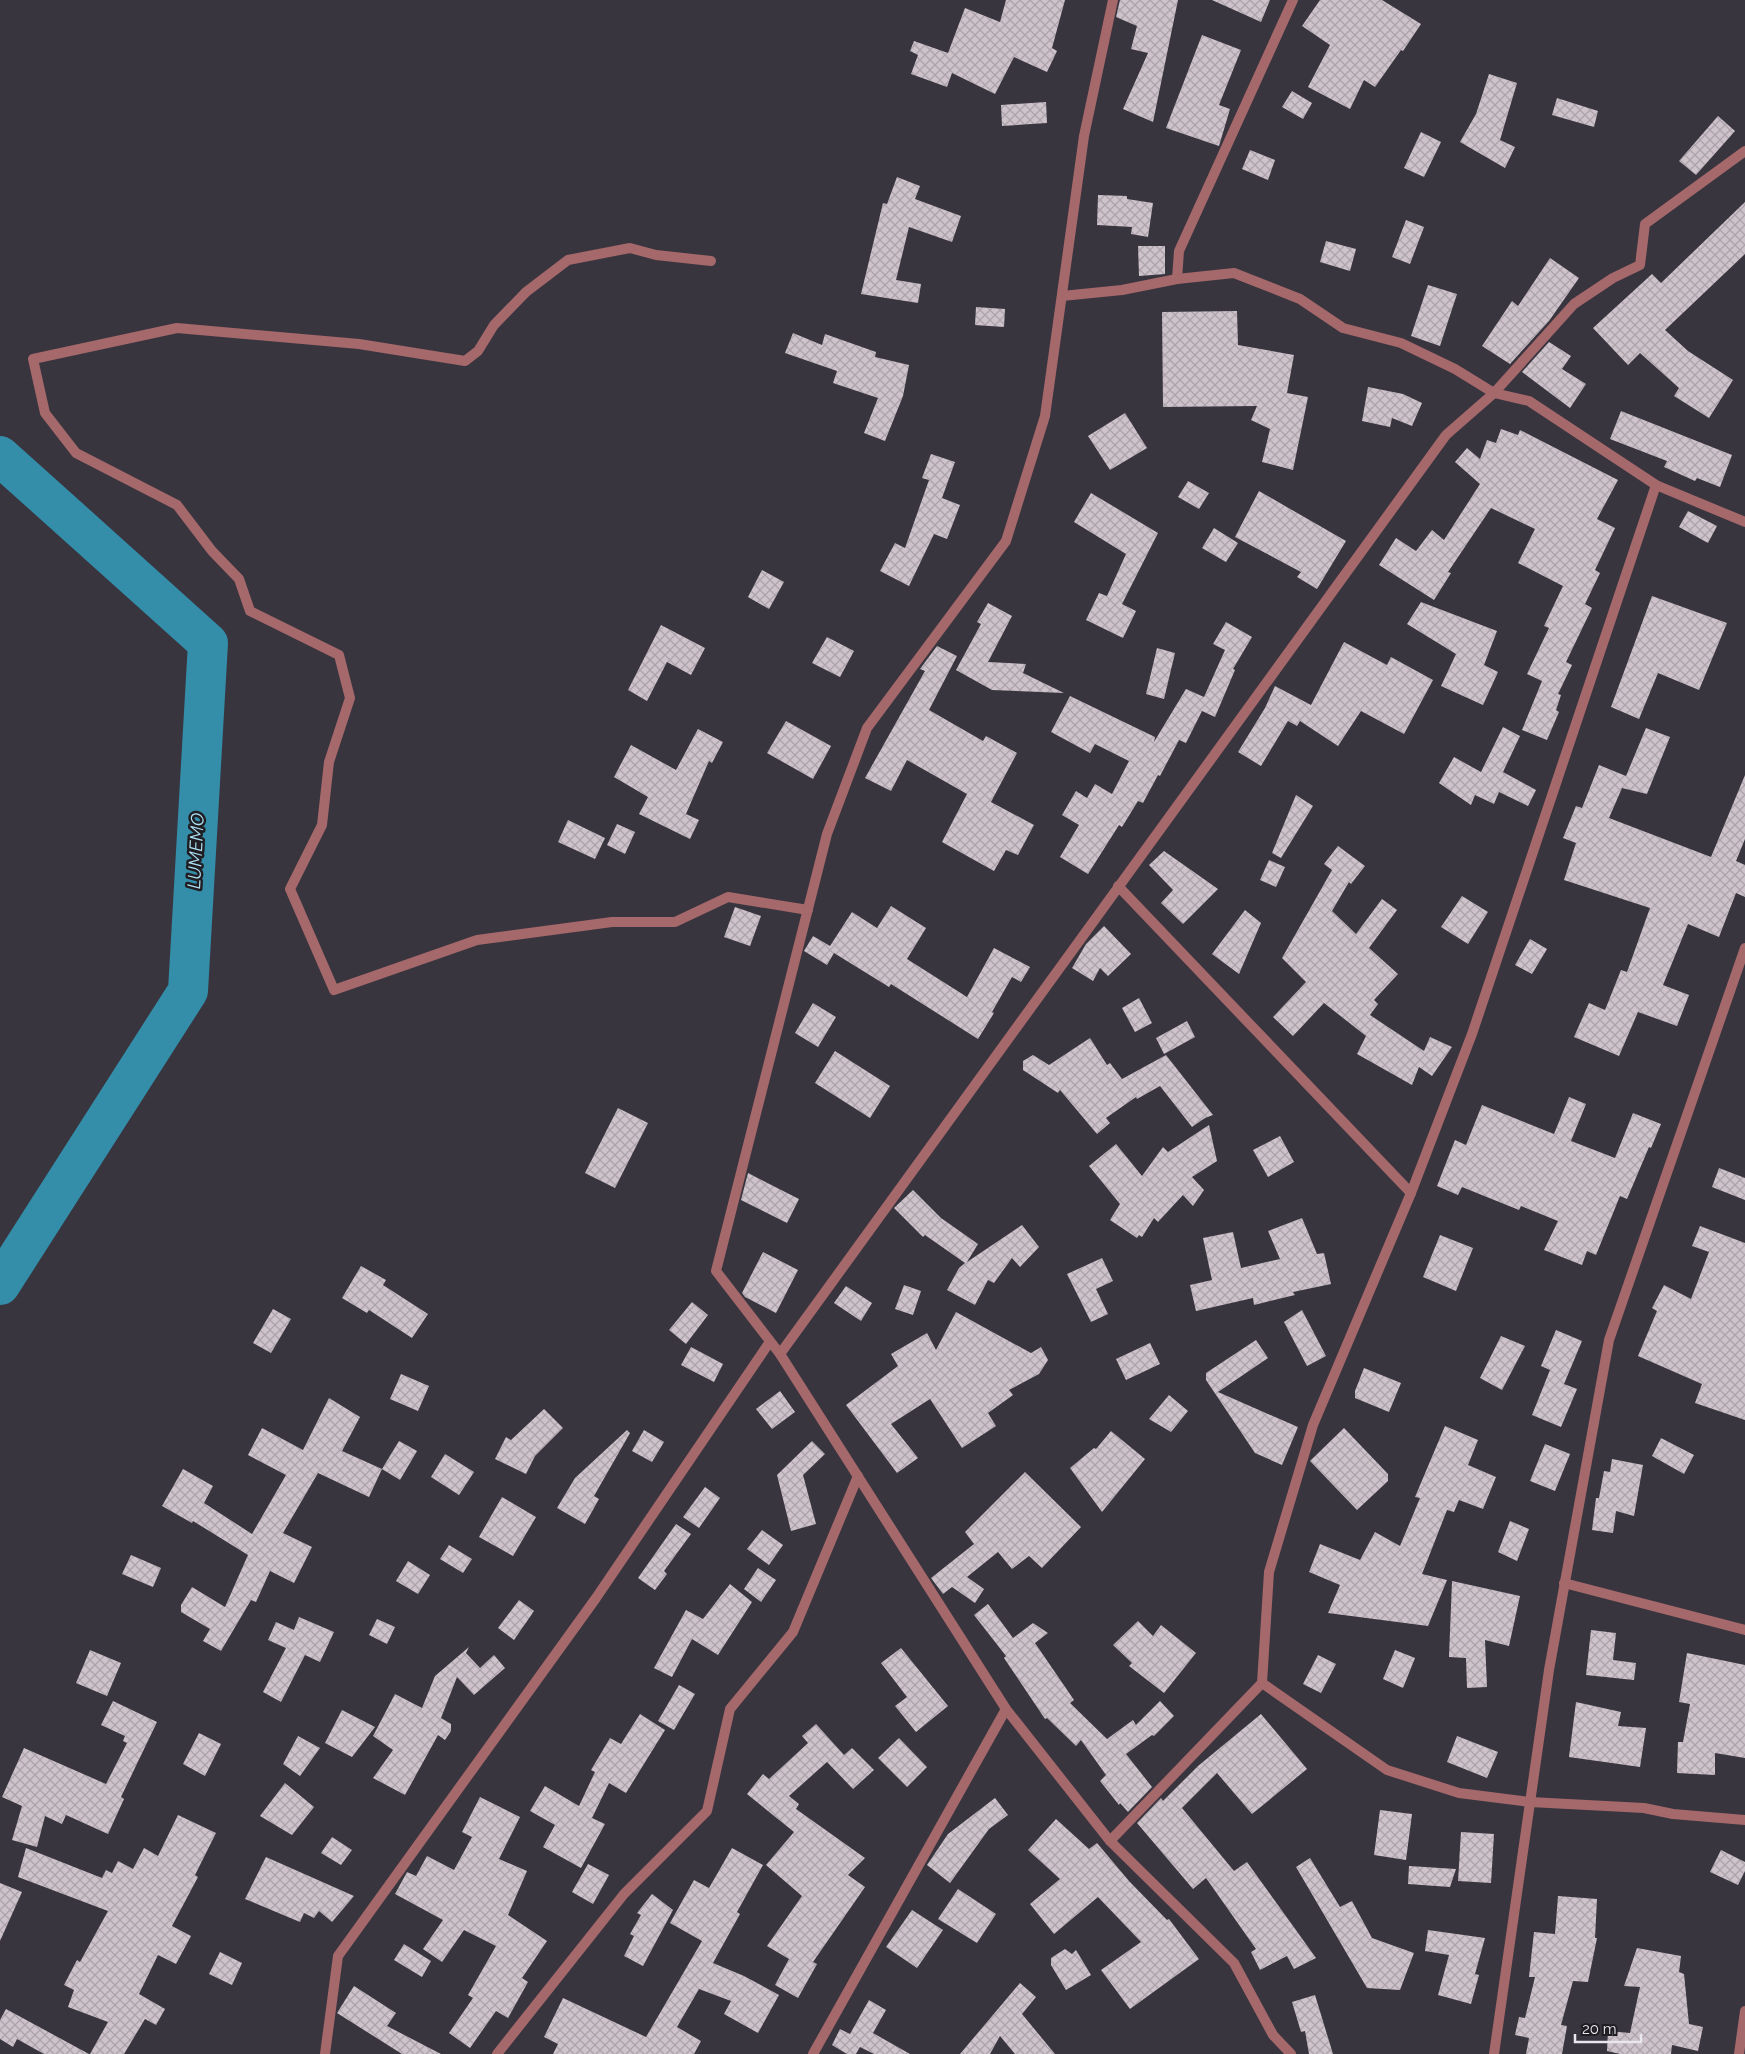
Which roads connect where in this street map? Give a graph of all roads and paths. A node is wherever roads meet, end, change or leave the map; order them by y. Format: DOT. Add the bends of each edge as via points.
graph roads {
  1 [pos="1113,0"];
  2 [pos="1293,0"];
  3 [pos="1745,151"];
  4 [pos="711,261"];
  5 [pos="1177,279"];
  6 [pos="1062,296"];
  7 [pos="1494,393"];
  8 [pos="1656,485"];
  9 [pos="1745,522"];
  10 [pos="1118,886"];
  11 [pos="808,910"];
  12 [pos="1745,948"];
  13 [pos="1411,1192"];
  14 [pos="769,1343"];
  15 [pos="780,1354"];
  16 [pos="858,1476"];
  17 [pos="1564,1583"];
  18 [pos="1745,1630"];
  19 [pos="1262,1683"];
  20 [pos="1006,1709"];
  21 [pos="1530,1802"];
  22 [pos="1745,1820"];
  23 [pos="1110,1841"];
  24 [pos="1745,2010"];
  25 [pos="324,2054"];
  26 [pos="497,2054"];
  27 [pos="813,2054"];
  28 [pos="1290,2054"];
  29 [pos="1494,2054"];
  30 [pos="1739,2054"];
  1 -- 6 [label="street" via="1084,136"];
  2 -- 5 [label="street" via="1179,251"];
  3 -- 7 [label="street" via="1645,224 1640,265 1613,278 1574,304"];
  4 -- 11 [label="street" via="656,255 630,248 568,260 526,292 494,325 478,351 465,361 359,344 177,328 33,360 45,413 76,453 177,505 212,551 239,579 250,611 339,655 350,698 329,762 322,825 290,889 334,990 477,940 612,922 675,922 728,897"];
  5 -- 6 [label="street" via="1122,290"];
  5 -- 7 [label="street" via="1234,273 1300,299 1343,328 1401,343 1455,369"];
  6 -- 11 [label="street" via="1045,416 1006,540 867,728 828,834"];
  7 -- 8 [label="street" via="1529,401"];
  7 -- 10 [label="street" via="1446,435"];
  8 -- 9 [label="street"];
  8 -- 13 [label="street" via="1472,1034"];
  10 -- 13 [label="street"];
  10 -- 15 [label="street"];
  11 -- 14 [label="street" via="716,1272"];
  12 -- 17 [label="street" via="1609,1340"];
  13 -- 19 [label="street" via="1313,1425 1269,1572"];
  14 -- 15 [label="street"];
  14 -- 25 [label="street" via="591,1606 338,1956"];
  15 -- 16 [label="street"];
  16 -- 20 [label="street"];
  16 -- 26 [label="street" via="793,1632 730,1709 707,1811 624,1894"];
  17 -- 18 [label="street"];
  17 -- 21 [label="street"];
  19 -- 21 [label="street" via="1387,1770 1459,1793"];
  19 -- 23 [label="street"];
  20 -- 23 [label="street"];
  20 -- 27 [label="street"];
  21 -- 22 [label="street" via="1644,1808 1673,1814"];
  21 -- 29 [label="street"];
  23 -- 28 [label="street" via="1234,1963 1274,2034"];
  24 -- 30 [label="street"];
}
